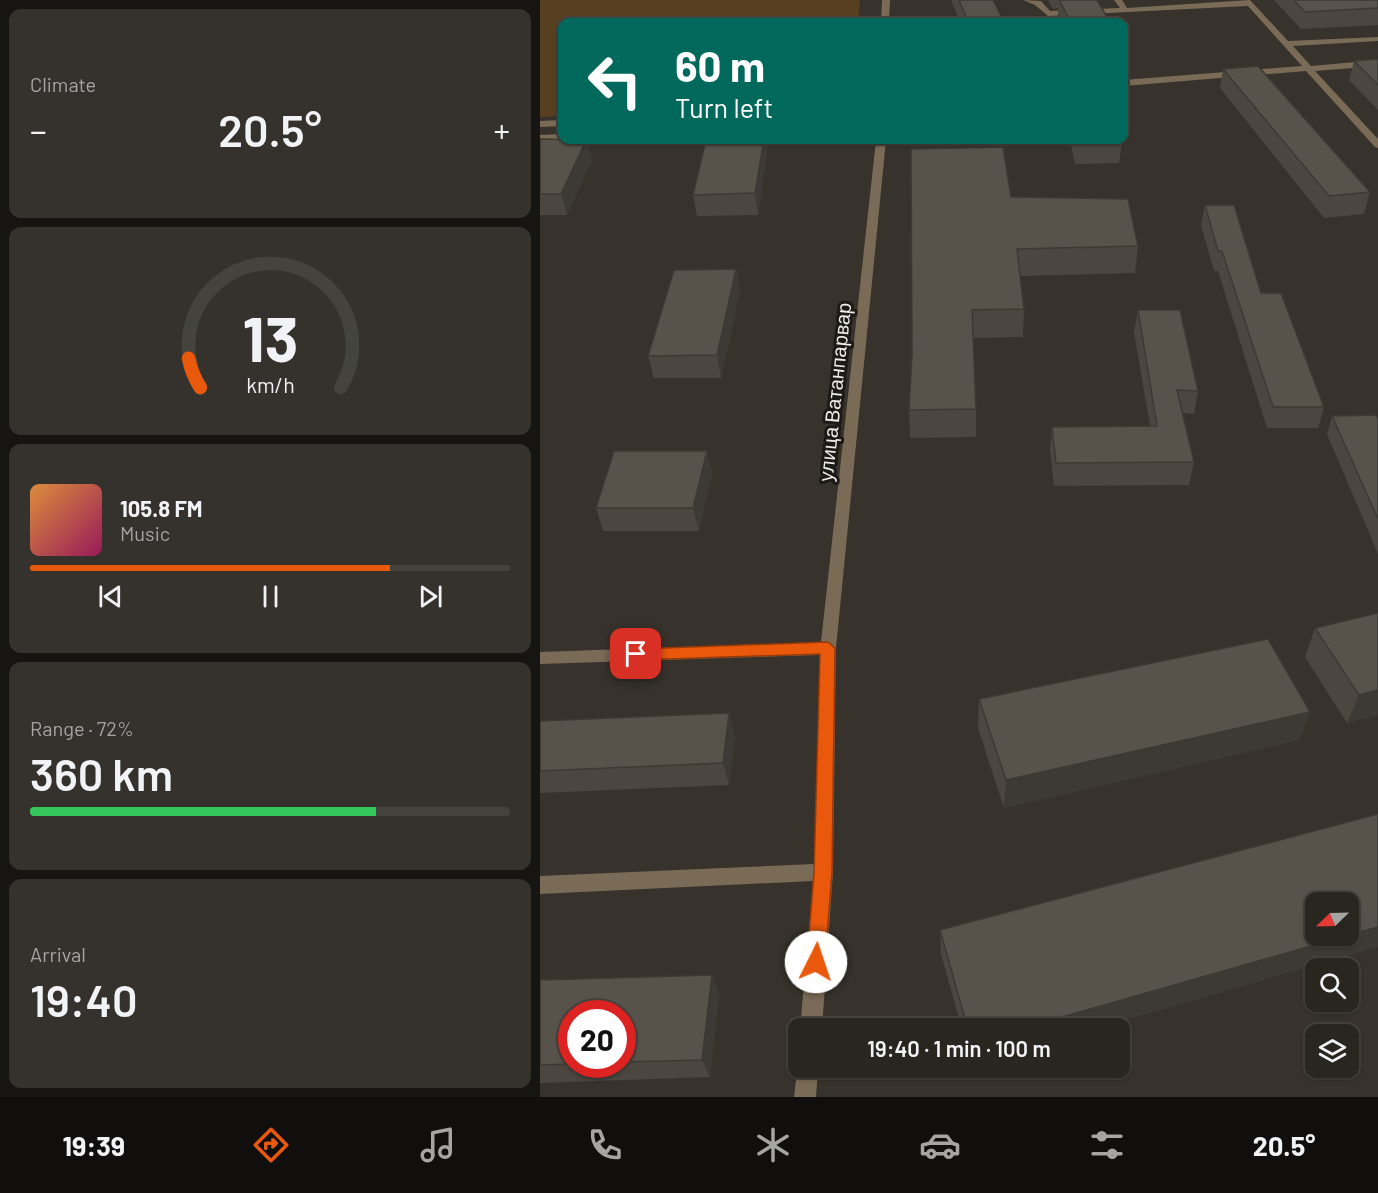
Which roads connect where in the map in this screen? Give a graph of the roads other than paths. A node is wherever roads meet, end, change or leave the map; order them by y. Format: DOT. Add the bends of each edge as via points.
graph roads {
  1 [pos="886,0"];
  2 [pos="1027,0"];
  3 [pos="1118,0"];
  4 [pos="1248,2"];
  5 [pos="1125,10"];
  6 [pos="885,18"];
  7 [pos="1378,39"];
  8 [pos="1287,44"];
  9 [pos="1378,63"];
  10 [pos="1308,69"];
  11 [pos="1128,83"];
  12 [pos="558,123"];
  13 [pos="540,124"];
  14 [pos="558,137"];
  15 [pos="540,138"];
  16 [pos="881,144"];
  17 [pos="1378,145"];
  18 [pos="828,648"];
  19 [pos="540,657"];
  20 [pos="823,872"];
  21 [pos="540,885"];
  22 [pos="812,1018"];
  23 [pos="806,1078"];
  24 [pos="805,1097"];
  1 -- 6 [label="street"];
  2 -- 5 [label="street" via="1038,3 1045,16"];
  3 -- 5 [label="street"];
  4 -- 5 [label="street"];
  4 -- 8 [label="street"];
  7 -- 8 [label="street"];
  8 -- 10 [label="street"];
  9 -- 10 [label="street"];
  10 -- 11 [label="street"];
  10 -- 17 [label="street"];
  12 -- 13 [label="street"];
  14 -- 15 [label="street"];
  16 -- 18 [label="street, улица Ватанпарвар"];
  18 -- 19 [label="street"];
  18 -- 20 [label="street, улица Ватанпарвар"];
  20 -- 21 [label="street"];
  20 -- 22 [label="street, улица Ватанпарвар"];
  23 -- 24 [label="street"];
}
